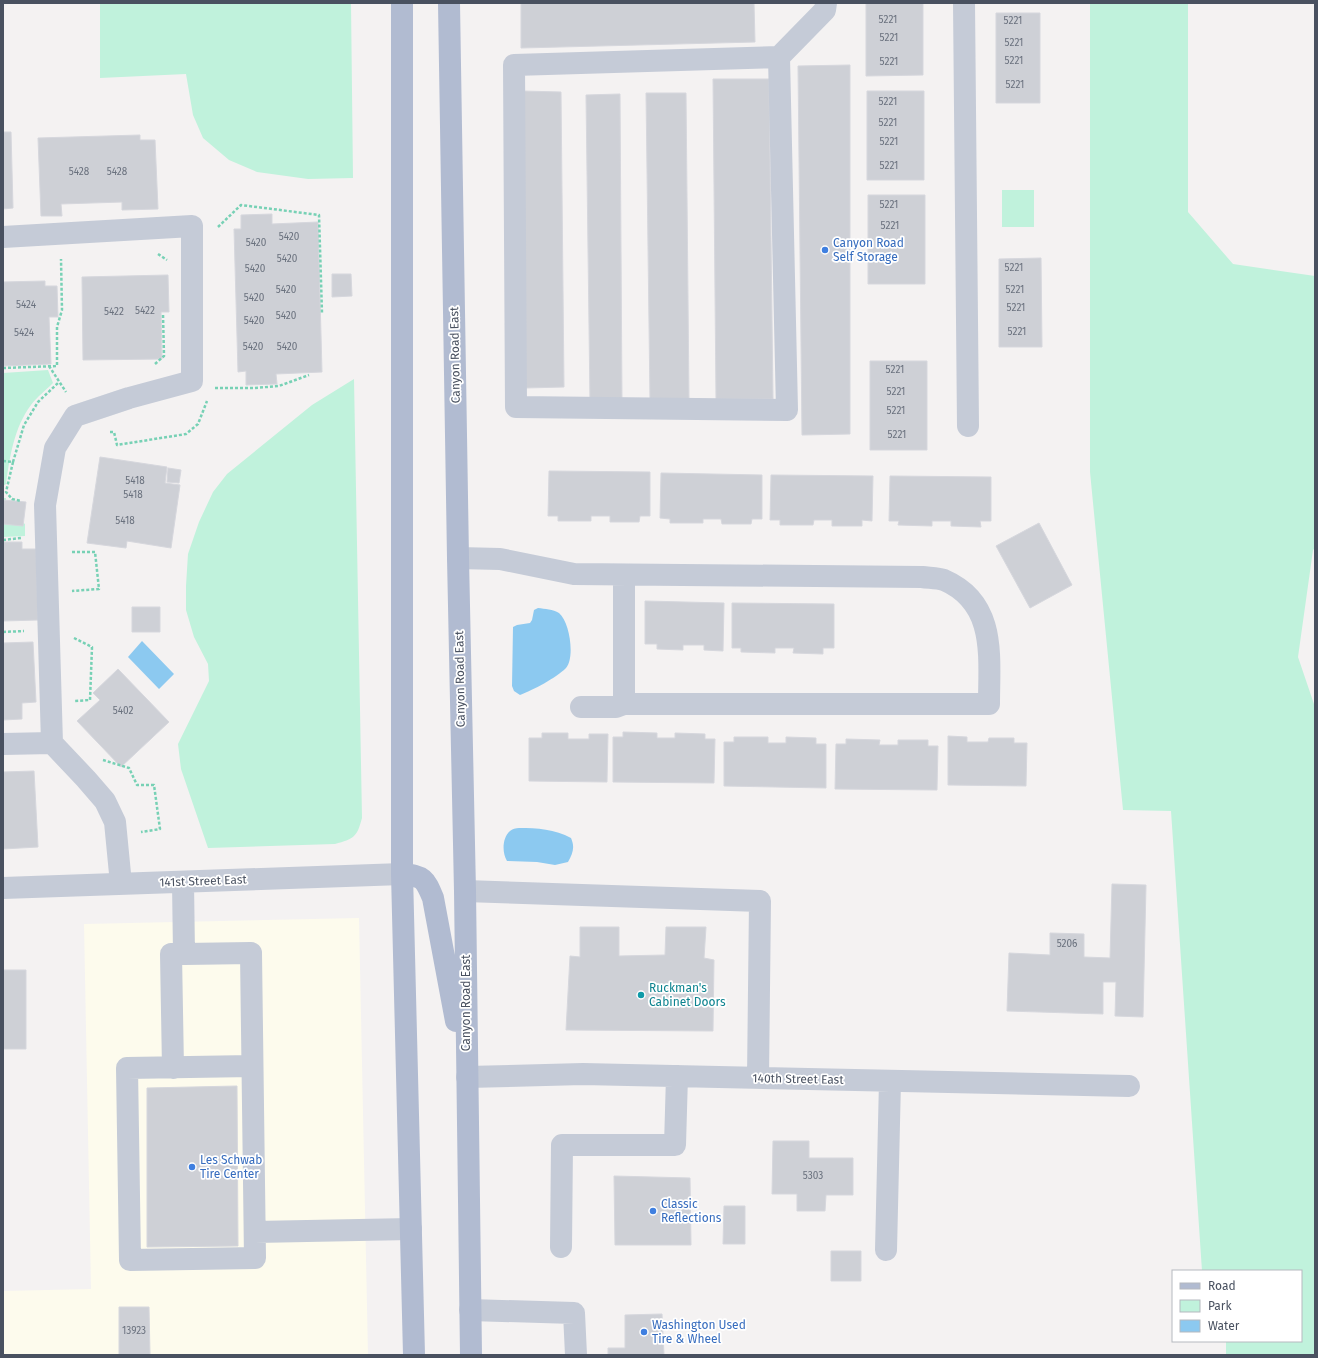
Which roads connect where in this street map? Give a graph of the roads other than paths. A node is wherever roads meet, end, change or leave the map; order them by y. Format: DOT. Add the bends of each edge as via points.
graph roads {
  1 [pos="402,3"];
  2 [pos="450,3"];
  3 [pos="826,3"];
  4 [pos="964,3"];
  5 [pos="779,57"];
  6 [pos="3,237"];
  7 [pos="968,426"];
  8 [pos="458,558"];
  9 [pos="624,575"];
  10 [pos="624,704"];
  11 [pos="581,707"];
  12 [pos="52,743"];
  13 [pos="3,744"];
  14 [pos="402,874"];
  15 [pos="183,882"];
  16 [pos="121,884"];
  17 [pos="3,888"];
  18 [pos="465,891"];
  19 [pos="184,954"];
  20 [pos="252,1066"];
  21 [pos="172,1068"];
  22 [pos="677,1076"];
  23 [pos="467,1077"];
  24 [pos="758,1078"];
  25 [pos="890,1081"];
  26 [pos="1129,1086"];
  27 [pos="411,1229"];
  28 [pos="255,1232"];
  29 [pos="561,1247"];
  30 [pos="886,1250"];
  31 [pos="470,1310"];
  32 [pos="414,1355"];
  33 [pos="471,1355"];
  34 [pos="576,1355"];
  1 -- 14 [label="main road"];
  2 -- 8 [label="main road, Canyon Road East"];
  3 -- 5 [label="street" via="825,10"];
  4 -- 7 [label="street"];
  5 -- 5 [label="street" via="787,410 516,407 514,65"];
  6 -- 12 [label="street" via="192,226 192,381 75,416 55,448 45,505"];
  8 -- 9 [label="street" via="500,559 574,574"];
  8 -- 18 [label="main road, Canyon Road East"];
  9 -- 10 [label="street"];
  9 -- 10 [label="street" via="922,577 942,580 970,598 986,627 989,643 989,704"];
  10 -- 11 [label="street" via="616,707"];
  12 -- 13 [label="street"];
  12 -- 16 [label="street" via="105,801 115,822"];
  14 -- 15 [label="street, 141st Street East"];
  14 -- 23 [label="main road" via="417,875 427,883 433,898"];
  14 -- 27 [label="main road"];
  15 -- 16 [label="street, 141st Street East"];
  15 -- 19 [label="street"];
  16 -- 17 [label="street, 141st Street East"];
  18 -- 23 [label="main road, Canyon Road East"];
  18 -- 24 [label="street" via="760,901"];
  19 -- 20 [label="street" via="251,953"];
  19 -- 21 [label="street" via="170,954"];
  20 -- 21 [label="street"];
  20 -- 28 [label="street"];
  21 -- 28 [label="street" via="127,1068 130,1260 255,1258"];
  22 -- 23 [label="street, 140th Street East" via="583,1074"];
  22 -- 24 [label="street, 140th Street East"];
  22 -- 29 [label="street" via="675,1145 562,1144"];
  23 -- 31 [label="main road, Canyon Road East"];
  24 -- 25 [label="street, 140th Street East"];
  25 -- 26 [label="street, 140th Street East"];
  25 -- 30 [label="street"];
  27 -- 28 [label="street"];
  27 -- 32 [label="main road"];
  31 -- 33 [label="main road, Canyon Road East"];
  31 -- 34 [label="street" via="574,1313"];
}
